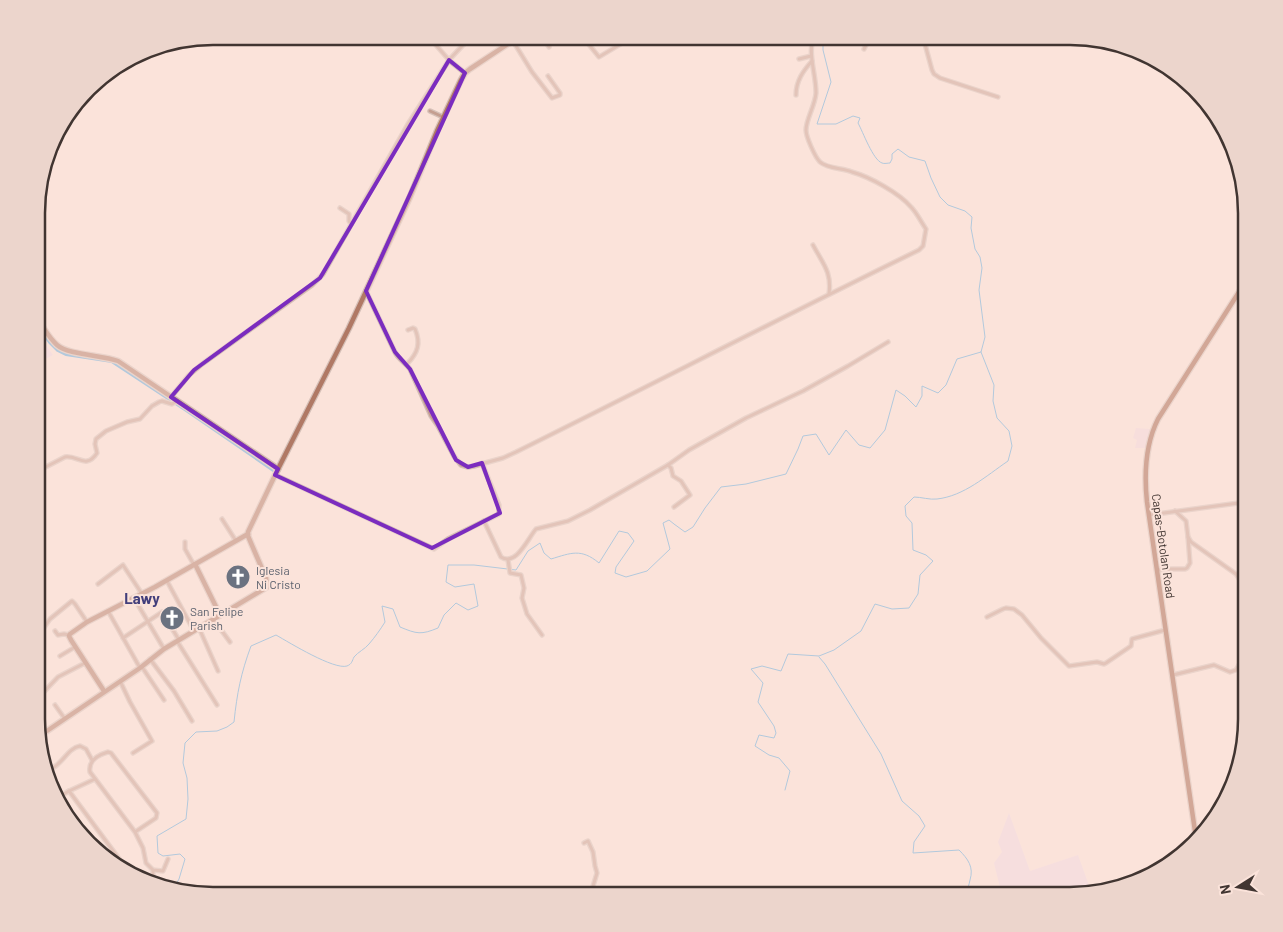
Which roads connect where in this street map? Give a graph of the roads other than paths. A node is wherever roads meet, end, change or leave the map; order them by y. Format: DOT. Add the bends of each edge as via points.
graph roads {
  1 [pos="436,45"];
  2 [pos="463,45"];
  3 [pos="507,45"];
  4 [pos="515,45"];
  5 [pos="589,45"];
  6 [pos="619,45"];
  7 [pos="813,45"];
  8 [pos="866,45"];
  9 [pos="925,45"];
  10 [pos="864,49"];
  11 [pos="812,58"];
  12 [pos="799,59"];
  13 [pos="449,60"];
  14 [pos="465,73"];
  15 [pos="548,76"];
  16 [pos="796,95"];
  17 [pos="998,98"];
  18 [pos="430,111"];
  19 [pos="443,118"];
  20 [pos="340,208"];
  21 [pos="351,224"];
  22 [pos="813,245"];
  23 [pos="366,291"];
  24 [pos="1238,294"];
  25 [pos="828,295"];
  26 [pos="45,329"];
  27 [pos="408,330"];
  28 [pos="888,342"];
  29 [pos="407,364"];
  30 [pos="171,397"];
  31 [pos="177,401"];
  32 [pos="482,463"];
  33 [pos="668,464"];
  34 [pos="45,467"];
  35 [pos="278,469"];
  36 [pos="275,475"];
  37 [pos="1238,503"];
  38 [pos="674,507"];
  39 [pos="1175,511"];
  40 [pos="1148,514"];
  41 [pos="222,519"];
  42 [pos="484,521"];
  43 [pos="248,534"];
  44 [pos="1188,537"];
  45 [pos="236,541"];
  46 [pos="185,542"];
  47 [pos="508,560"];
  48 [pos="194,565"];
  49 [pos="1157,570"];
  50 [pos="1238,577"];
  51 [pos="167,580"];
  52 [pos="98,584"];
  53 [pos="142,594"];
  54 [pos="134,598"];
  55 [pos="108,611"];
  56 [pos="220,615"];
  57 [pos="987,617"];
  58 [pos="214,619"];
  59 [pos="87,622"];
  60 [pos="148,622"];
  61 [pos="45,626"];
  62 [pos="196,629"];
  63 [pos="1165,630"];
  64 [pos="55,631"];
  65 [pos="69,635"];
  66 [pos="542,636"];
  67 [pos="124,638"];
  68 [pos="178,641"];
  69 [pos="230,642"];
  70 [pos="75,647"];
  71 [pos="164,649"];
  72 [pos="60,656"];
  73 [pos="150,660"];
  74 [pos="85,663"];
  75 [pos="1238,666"];
  76 [pos="141,667"];
  77 [pos="218,671"];
  78 [pos="1172,675"];
  79 [pos="120,681"];
  80 [pos="45,691"];
  81 [pos="104,691"];
  82 [pos="164,700"];
  83 [pos="55,705"];
  84 [pos="217,705"];
  85 [pos="64,718"];
  86 [pos="192,721"];
  87 [pos="45,732"];
  88 [pos="133,752"];
  89 [pos="92,760"];
  90 [pos="53,768"];
  91 [pos="95,779"];
  92 [pos="69,791"];
  93 [pos="63,795"];
  94 [pos="1195,831"];
  95 [pos="135,832"];
  96 [pos="584,844"];
  97 [pos="117,856"];
  98 [pos="168,859"];
  99 [pos="153,870"];
  100 [pos="153,876"];
  101 [pos="593,887"];
  1 -- 13 [label="street"];
  2 -- 13 [label="street"];
  3 -- 14 [label="main road"];
  4 -- 15 [label="street" via="532,72 555,98 560,93"];
  5 -- 6 [label="street" via="598,57"];
  7 -- 11 [label="street"];
  8 -- 10 [label="street"];
  9 -- 17 [label="street" via="934,74"];
  11 -- 12 [label="street"];
  11 -- 16 [label="street" via="798,80"];
  11 -- 25 [label="street" via="816,92 806,130 818,160 864,176 899,196 926,229 923,246 919,250"];
  13 -- 14 [label="street"];
  13 -- 21 [label="street"];
  14 -- 19 [label="main road"];
  18 -- 19 [label="street"];
  19 -- 23 [label="main road"];
  20 -- 21 [label="street" via="349,214"];
  21 -- 30 [label="street" via="317,281 194,370"];
  22 -- 25 [label="street" via="828,273"];
  23 -- 29 [label="street" via="395,352"];
  23 -- 35 [label="main road"];
  24 -- 40 [label="main road, Capas-Botolan Road" via="1155,426 1146,467"];
  25 -- 32 [label="street" via="516,452"];
  26 -- 30 [label="main road" via="62,349 118,360"];
  27 -- 29 [label="street" via="415,329 419,344"];
  28 -- 33 [label="street"];
  29 -- 32 [label="street" via="456,460 466,466"];
  30 -- 31 [label="main road"];
  31 -- 34 [label="street" via="172,404 159,402 140,419 103,433 96,439 97,453 90,460 65,456"];
  31 -- 35 [label="main road"];
  32 -- 42 [label="street" via="500,512 498,516"];
  33 -- 38 [label="street" via="672,476 682,481 690,495"];
  33 -- 47 [label="street" via="568,521 536,529 517,555"];
  35 -- 36 [label="main road"];
  36 -- 42 [label="street" via="432,548"];
  36 -- 43 [label="main road"];
  37 -- 39 [label="street"];
  39 -- 40 [label="street"];
  39 -- 44 [label="street" via="1186,521"];
  40 -- 49 [label="main road, Capas-Botolan Road"];
  41 -- 45 [label="street"];
  42 -- 47 [label="street" via="501,557"];
  43 -- 45 [label="main road"];
  43 -- 56 [label="main road" via="267,587"];
  44 -- 49 [label="street" via="1190,563 1187,568"];
  44 -- 50 [label="street"];
  45 -- 48 [label="main road"];
  46 -- 48 [label="street" via="185,549"];
  47 -- 66 [label="street" via="510,574 521,575 522,598 527,614"];
  48 -- 51 [label="main road"];
  48 -- 56 [label="main road"];
  49 -- 63 [label="main road, Capas-Botolan Road"];
  51 -- 53 [label="main road"];
  51 -- 62 [label="street"];
  52 -- 53 [label="street" via="123,565"];
  53 -- 54 [label="main road"];
  54 -- 55 [label="main road"];
  54 -- 60 [label="street"];
  55 -- 59 [label="main road"];
  55 -- 67 [label="street"];
  56 -- 58 [label="main road"];
  57 -- 63 [label="street" via="1002,609 1014,609 1069,666 1104,664 1131,646 1132,639"];
  58 -- 62 [label="main road"];
  58 -- 69 [label="street"];
  59 -- 61 [label="street" via="72,601"];
  59 -- 65 [label="main road"];
  60 -- 67 [label="street"];
  60 -- 68 [label="street" via="162,612"];
  60 -- 71 [label="street"];
  62 -- 68 [label="main road"];
  62 -- 77 [label="street"];
  63 -- 78 [label="main road, Capas-Botolan Road"];
  64 -- 65 [label="street" via="58,635"];
  65 -- 70 [label="main road"];
  67 -- 76 [label="street"];
  68 -- 71 [label="main road"];
  68 -- 84 [label="street"];
  70 -- 72 [label="street"];
  70 -- 74 [label="main road"];
  71 -- 73 [label="main road"];
  73 -- 76 [label="main road"];
  73 -- 86 [label="street"];
  74 -- 80 [label="street" via="58,677"];
  74 -- 81 [label="main road"];
  75 -- 78 [label="street" via="1230,672 1214,665"];
  76 -- 79 [label="main road"];
  76 -- 82 [label="street"];
  78 -- 94 [label="main road, Capas-Botolan Road"];
  79 -- 81 [label="main road"];
  79 -- 88 [label="street" via="152,741"];
  81 -- 85 [label="main road"];
  83 -- 85 [label="street"];
  85 -- 87 [label="main road"];
  89 -- 90 [label="street" via="86,749 77,746"];
  89 -- 91 [label="street" via="89,768"];
  89 -- 95 [label="street" via="110,752 157,813 156,818"];
  91 -- 92 [label="street"];
  91 -- 95 [label="street"];
  92 -- 93 [label="street"];
  92 -- 97 [label="street"];
  95 -- 99 [label="street" via="146,863"];
  96 -- 101 [label="street" via="588,841 598,872"];
  98 -- 99 [label="street" via="164,870"];
  99 -- 100 [label="street"];
}
